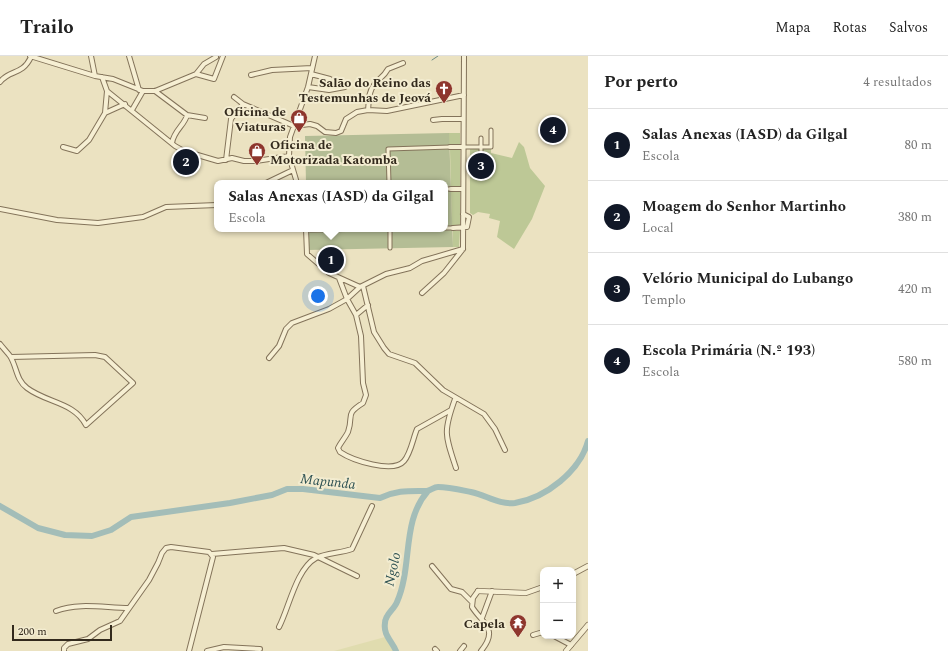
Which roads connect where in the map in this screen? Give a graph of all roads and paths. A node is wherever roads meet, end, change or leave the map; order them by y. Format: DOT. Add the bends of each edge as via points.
graph roads {
  1 [pos="31,56"];
  2 [pos="90,56"];
  3 [pos="128,56"];
  4 [pos="223,56"];
  5 [pos="315,56"];
  6 [pos="464,56"];
  7 [pos="216,57"];
  8 [pos="403,63"];
  9 [pos="312,68"];
  10 [pos="196,74"];
  11 [pos="311,74"];
  12 [pos="251,75"];
  13 [pos="95,76"];
  14 [pos="102,77"];
  15 [pos="330,79"];
  16 [pos="0,82"];
  17 [pos="308,87"];
  18 [pos="345,87"];
  19 [pos="107,91"];
  20 [pos="141,91"];
  21 [pos="155,92"];
  22 [pos="464,95"];
  23 [pos="234,96"];
  24 [pos="125,104"];
  25 [pos="243,104"];
  26 [pos="132,110"];
  27 [pos="368,110"];
  28 [pos="105,113"];
  29 [pos="187,115"];
  30 [pos="205,118"];
  31 [pos="463,119"];
  32 [pos="432,120"];
  33 [pos="294,126"];
  34 [pos="491,130"];
  35 [pos="481,138"];
  36 [pos="172,143"];
  37 [pos="63,147"];
  38 [pos="450,147"];
  39 [pos="463,147"];
  40 [pos="481,147"];
  41 [pos="288,156"];
  42 [pos="226,160"];
  43 [pos="481,163"];
  44 [pos="293,170"];
  45 [pos="272,180"];
  46 [pos="296,180"];
  47 [pos="389,180"];
  48 [pos="451,189"];
  49 [pos="463,189"];
  50 [pos="214,205"];
  51 [pos="0,209"];
  52 [pos="462,214"];
  53 [pos="448,228"];
  54 [pos="453,228"];
  55 [pos="462,228"];
  56 [pos="308,232"];
  57 [pos="390,232"];
  58 [pos="390,248"];
  59 [pos="463,249"];
  60 [pos="339,278"];
  61 [pos="361,286"];
  62 [pos="422,293"];
  63 [pos="347,299"];
  64 [pos="368,305"];
  65 [pos="356,315"];
  66 [pos="0,344"];
  67 [pos="11,357"];
  68 [pos="269,358"];
  69 [pos="455,398"];
  70 [pos="451,410"];
  71 [pos="505,450"];
  72 [pos="456,468"];
  73 [pos="372,506"];
  74 [pos="212,554"];
  75 [pos="319,557"];
  76 [pos="432,566"];
  77 [pos="588,566"];
  78 [pos="576,572"];
  79 [pos="357,576"];
  80 [pos="540,588"];
  81 [pos="478,591"];
  82 [pos="492,591"];
  83 [pos="472,602"];
  84 [pos="129,608"];
  85 [pos="56,611"];
  86 [pos="482,618"];
  87 [pos="588,625"];
  88 [pos="280,627"];
  89 [pos="540,633"];
  90 [pos="533,635"];
  91 [pos="560,639"];
  92 [pos="571,645"];
  93 [pos="464,646"];
  94 [pos="260,649"];
  95 [pos="64,651"];
  96 [pos="189,651"];
  97 [pos="207,651"];
  98 [pos="460,651"];
  99 [pos="481,651"];
  100 [pos="566,651"];
  1 -- 13 [label="street"];
  1 -- 16 [label="street" via="23,69"];
  2 -- 13 [label="street"];
  3 -- 20 [label="street"];
  4 -- 10 [label="street" via="214,79"];
  5 -- 9 [label="street"];
  6 -- 22 [label="street"];
  7 -- 10 [label="street" via="204,64"];
  8 -- 27 [label="street" via="388,69 384,77 374,85"];
  9 -- 11 [label="street"];
  9 -- 12 [label="street" via="272,70"];
  10 -- 21 [label="street"];
  11 -- 15 [label="street"];
  11 -- 17 [label="street"];
  13 -- 14 [label="street"];
  14 -- 19 [label="street"];
  14 -- 20 [label="street"];
  17 -- 18 [label="street" via="330,90"];
  17 -- 33 [label="street"];
  19 -- 24 [label="street"];
  19 -- 28 [label="street"];
  20 -- 21 [label="street"];
  20 -- 26 [label="street"];
  21 -- 29 [label="street"];
  22 -- 27 [label="street" via="387,111"];
  22 -- 31 [label="street"];
  23 -- 25 [label="street"];
  24 -- 26 [label="street"];
  24 -- 28 [label="street"];
  25 -- 33 [label="street"];
  25 -- 42 [label="street" via="231,119"];
  26 -- 36 [label="street"];
  27 -- 33 [label="street" via="350,115 341,131 336,133 325,132 310,124"];
  28 -- 37 [label="street" via="82,147 76,151"];
  29 -- 30 [label="street"];
  29 -- 36 [label="street" via="173,135"];
  31 -- 32 [label="street"];
  31 -- 39 [label="street"];
  33 -- 41 [label="street"];
  34 -- 40 [label="street" via="491,148"];
  35 -- 40 [label="street"];
  36 -- 42 [label="street" via="178,148 201,156 218,161"];
  38 -- 39 [label="street"];
  38 -- 47 [label="street" via="388,149"];
  39 -- 40 [label="street"];
  39 -- 49 [label="street"];
  40 -- 43 [label="street"];
  41 -- 42 [label="street" via="256,161 232,158"];
  41 -- 44 [label="street"];
  44 -- 45 [label="street"];
  44 -- 46 [label="street"];
  48 -- 49 [label="street"];
  49 -- 52 [label="street"];
  50 -- 51 [label="street" via="166,207 143,217 98,222 57,220"];
  52 -- 55 [label="street"];
  52 -- 55 [label="street" via="470,218 467,227"];
  53 -- 54 [label="street"];
  54 -- 55 [label="street"];
  55 -- 59 [label="street"];
  56 -- 60 [label="street" via="308,254 329,273"];
  57 -- 58 [label="street"];
  59 -- 61 [label="street" via="386,274"];
  59 -- 62 [label="street" via="444,273"];
  60 -- 61 [label="street"];
  60 -- 63 [label="street"];
  61 -- 63 [label="street"];
  61 -- 64 [label="street"];
  63 -- 65 [label="street"];
  63 -- 68 [label="street" via="292,323"];
  64 -- 65 [label="street"];
  64 -- 69 [label="street" via="378,340 389,354 415,364 434,384"];
  65 -- 70 [label="street" via="361,336 365,400 351,412 348,432 338,448 340,452 368,463 399,465 407,457 417,429"];
  66 -- 67 [label="street"];
  67 -- 67 [label="street" via="18,378 26,388 74,410 82,416 86,425 133,384 105,357"];
  69 -- 70 [label="street"];
  69 -- 71 [label="street" via="484,414"];
  70 -- 72 [label="street" via="446,438"];
  73 -- 75 [label="street" via="352,549"];
  74 -- 75 [label="street" via="284,548"];
  74 -- 84 [label="street" via="199,550 166,548 149,580"];
  74 -- 96 [label="street"];
  75 -- 79 [label="street"];
  75 -- 88 [label="street" via="300,577"];
  76 -- 83 [label="street" via="451,589 462,592"];
  77 -- 78 [label="street"];
  80 -- 82 [label="street" via="526,593"];
  81 -- 82 [label="street"];
  81 -- 83 [label="street"];
  82 -- 86 [label="street"];
  83 -- 86 [label="street"];
  84 -- 85 [label="street" via="79,606"];
  84 -- 95 [label="street" via="120,621 88,639 68,644"];
  86 -- 99 [label="street" via="490,631 490,636"];
  87 -- 92 [label="street"];
  89 -- 90 [label="street"];
  91 -- 92 [label="street"];
  92 -- 100 [label="street"];
  93 -- 98 [label="street"];
  94 -- 97 [label="street" via="224,647"];
}
